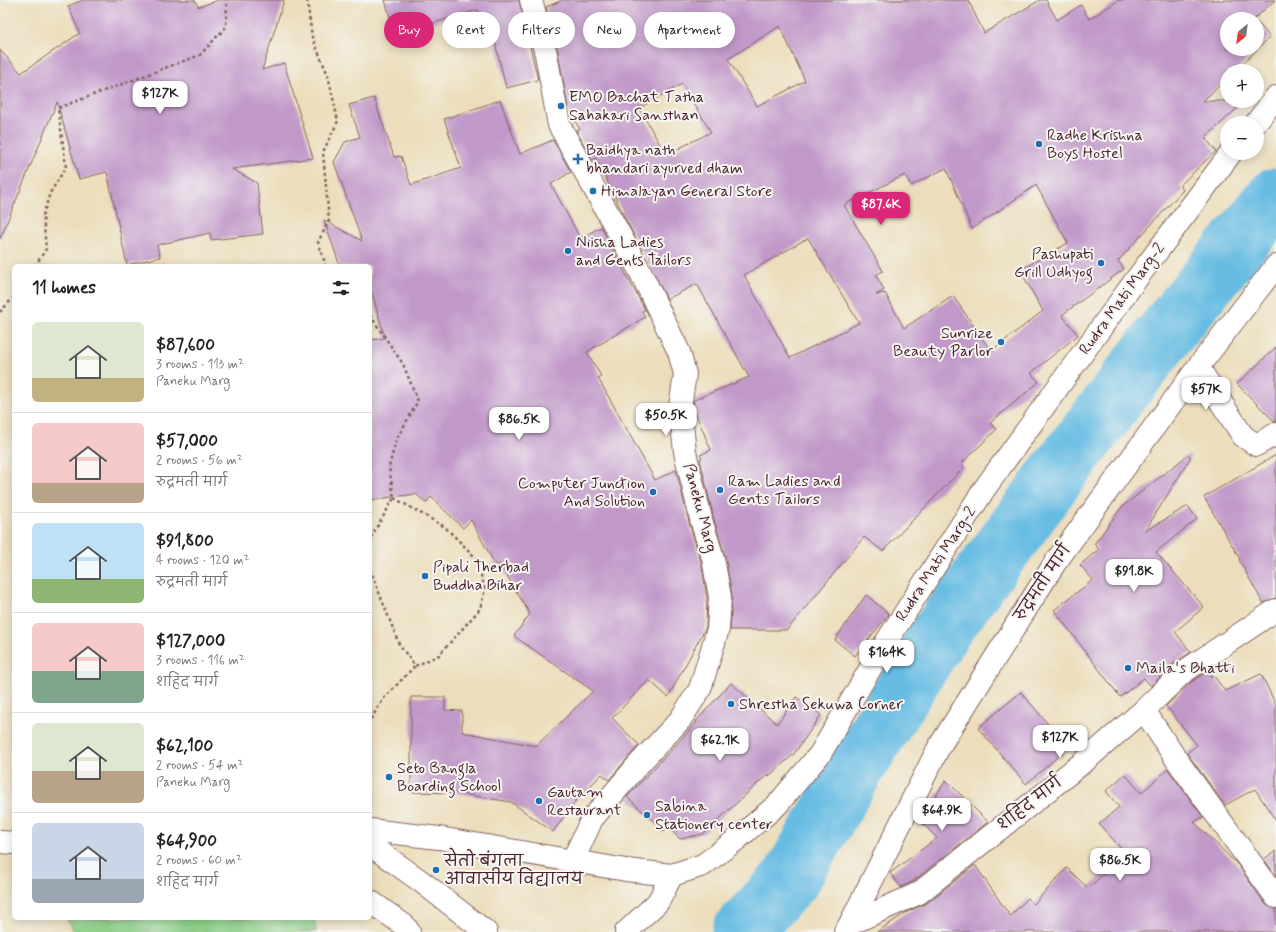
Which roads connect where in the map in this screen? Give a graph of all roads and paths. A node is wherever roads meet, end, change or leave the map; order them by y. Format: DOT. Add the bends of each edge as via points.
graph roads {
  1 [pos="227,0"];
  2 [pos="307,0"];
  3 [pos="531,0"];
  4 [pos="1276,98"];
  5 [pos="1262,116"];
  6 [pos="1226,160"];
  7 [pos="36,264"];
  8 [pos="325,264"];
  9 [pos="1276,266"];
  10 [pos="12,299"];
  11 [pos="0,312"];
  12 [pos="372,318"];
  13 [pos="1198,367"];
  14 [pos="1276,434"];
  15 [pos="394,498"];
  16 [pos="372,536"];
  17 [pos="372,574"];
  18 [pos="1276,610"];
  19 [pos="415,666"];
  20 [pos="1144,710"];
  21 [pos="372,717"];
  22 [pos="372,830"];
  23 [pos="0,842"];
  24 [pos="12,843"];
  25 [pos="372,846"];
  26 [pos="573,860"];
  27 [pos="672,875"];
  28 [pos="1276,897"];
  29 [pos="372,902"];
  30 [pos="847,928"];
  31 [pos="409,932"];
  32 [pos="486,932"];
  33 [pos="626,932"];
  1 -- 7 [label="path" via="226,27 200,55 58,108 66,167 50,193 43,215 46,249"];
  2 -- 8 [label="path" via="312,37 328,75 338,122 323,152 329,221 318,242"];
  3 -- 26 [label="street, Paneku Marg" via="546,54 558,124 640,271 679,352 685,374 680,407 685,452 713,558 720,597 718,629 700,689 680,720 592,819"];
  4 -- 5 [label="street"];
  6 -- 27 [label="street, Rudra Mati Marg-2" via="985,488 883,647 820,754 777,805 736,840 703,865"];
  9 -- 13 [label="street, रुद्रमती मार्ग"];
  10 -- 11 [label="path"];
  12 -- 15 [label="path" via="403,364 418,401 396,440 389,467"];
  13 -- 14 [label="street" via="1243,436 1256,445"];
  13 -- 30 [label="street, रुद्रमती मार्ग" via="1055,563 995,656 939,747"];
  15 -- 16 [label="path"];
  15 -- 19 [label="path" via="445,527 476,558 485,589 480,609 439,655"];
  17 -- 19 [label="path" via="399,644"];
  18 -- 20 [label="street, शहिद मार्ग" via="1182,673"];
  19 -- 21 [label="path" via="385,697"];
  20 -- 28 [label="street" via="1176,759"];
  20 -- 30 [label="street, शहिद मार्ग" via="1086,760 919,893"];
  22 -- 26 [label="street, Rudra Mati Marg-2" via="439,838"];
  23 -- 24 [label="street"];
  25 -- 32 [label="street"];
  26 -- 27 [label="street, Rudra Mati Marg-2"];
  27 -- 33 [label="street" via="658,902"];
  29 -- 31 [label="street" via="405,926"];
}
